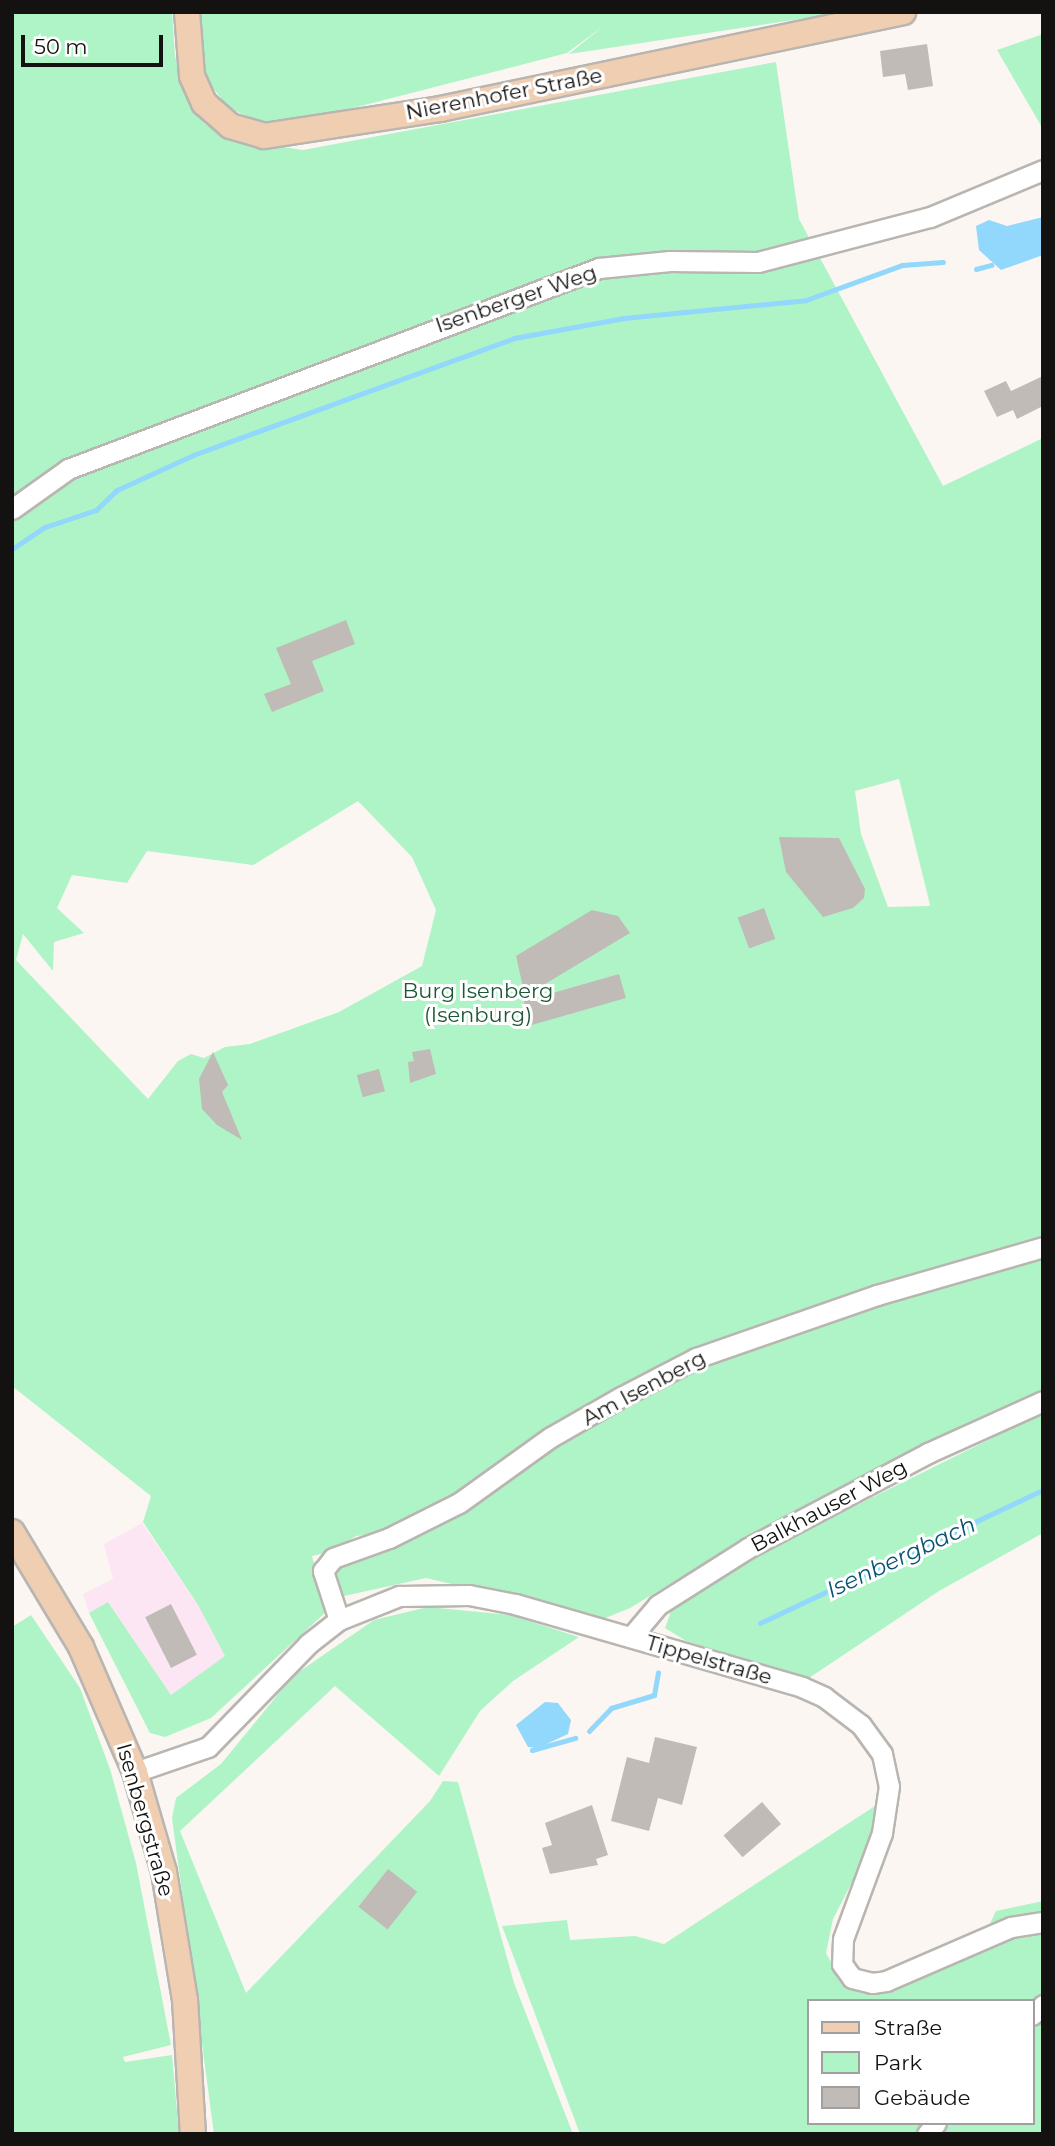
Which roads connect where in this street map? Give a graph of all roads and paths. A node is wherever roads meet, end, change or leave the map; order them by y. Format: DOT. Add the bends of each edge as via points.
graph roads {
  1 [pos="187,12"];
  2 [pos="903,12"];
  3 [pos="1043,170"];
  4 [pos="12,509"];
  5 [pos="1043,1247"];
  6 [pos="1043,1401"];
  7 [pos="12,1532"];
  8 [pos="339,1620"];
  9 [pos="631,1637"];
  10 [pos="135,1772"];
  11 [pos="1043,1922"];
  12 [pos="193,2134"];
  1 -- 2 [label="main road, Nierenhofer Straße" via="192,76 204,103 230,126 264,136 440,109"];
  3 -- 4 [label="street, Isenberger Weg" via="930,217 758,262 670,261 599,268 68,469"];
  5 -- 8 [label="street, Am Isenberg" via="877,1295 696,1358 621,1397 551,1437 459,1503 390,1538 333,1558 323,1571"];
  6 -- 9 [label="street, Balkhauser Weg" via="928,1453 748,1548 658,1605"];
  7 -- 10 [label="main road, Isenbergstraße" via="81,1647"];
  8 -- 9 [label="street, Tippelstraße" via="399,1596 468,1595"];
  8 -- 10 [label="street, Tippelstraße" via="308,1644 208,1747"];
  9 -- 11 [label="street, Tippelstraße" via="824,1697 861,1725 882,1754 889,1786 883,1833 841,1955 852,1978 886,1981 1011,1927"];
  10 -- 12 [label="main road, Isenbergstraße" via="164,1872 185,2000"];
}
